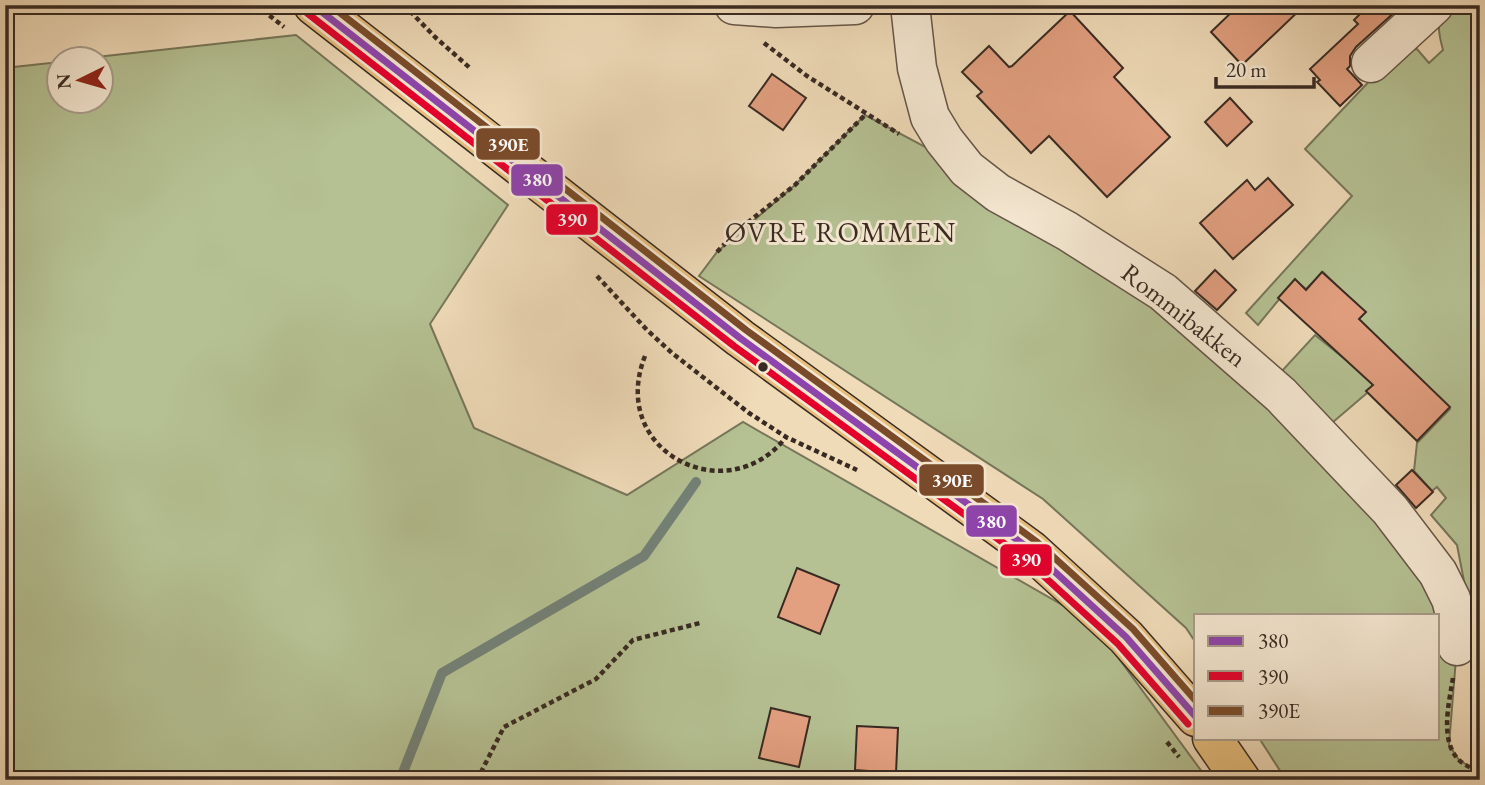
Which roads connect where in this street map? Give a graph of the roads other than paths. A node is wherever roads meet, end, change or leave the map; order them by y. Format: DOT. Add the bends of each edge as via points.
graph roads {
  1 [pos="734,5"];
  2 [pos="855,5"];
  3 [pos="910,5"];
  4 [pos="1434,5"];
  5 [pos="302,19"];
  6 [pos="1371,63"];
  7 [pos="1457,646"];
  8 [pos="1194,715"];
  9 [pos="1213,740"];
  10 [pos="1241,780"];
  1 -- 2 [label="street"];
  3 -- 7 [label="street, Rommibakken" via="917,68 930,117 967,169 998,193 1163,292 1281,395 1390,510 1437,573 1451,599"];
  4 -- 6 [label="street"];
  5 -- 8 [label="highway" via="1031,550 1126,637"];
  9 -- 10 [label="highway"];
}
